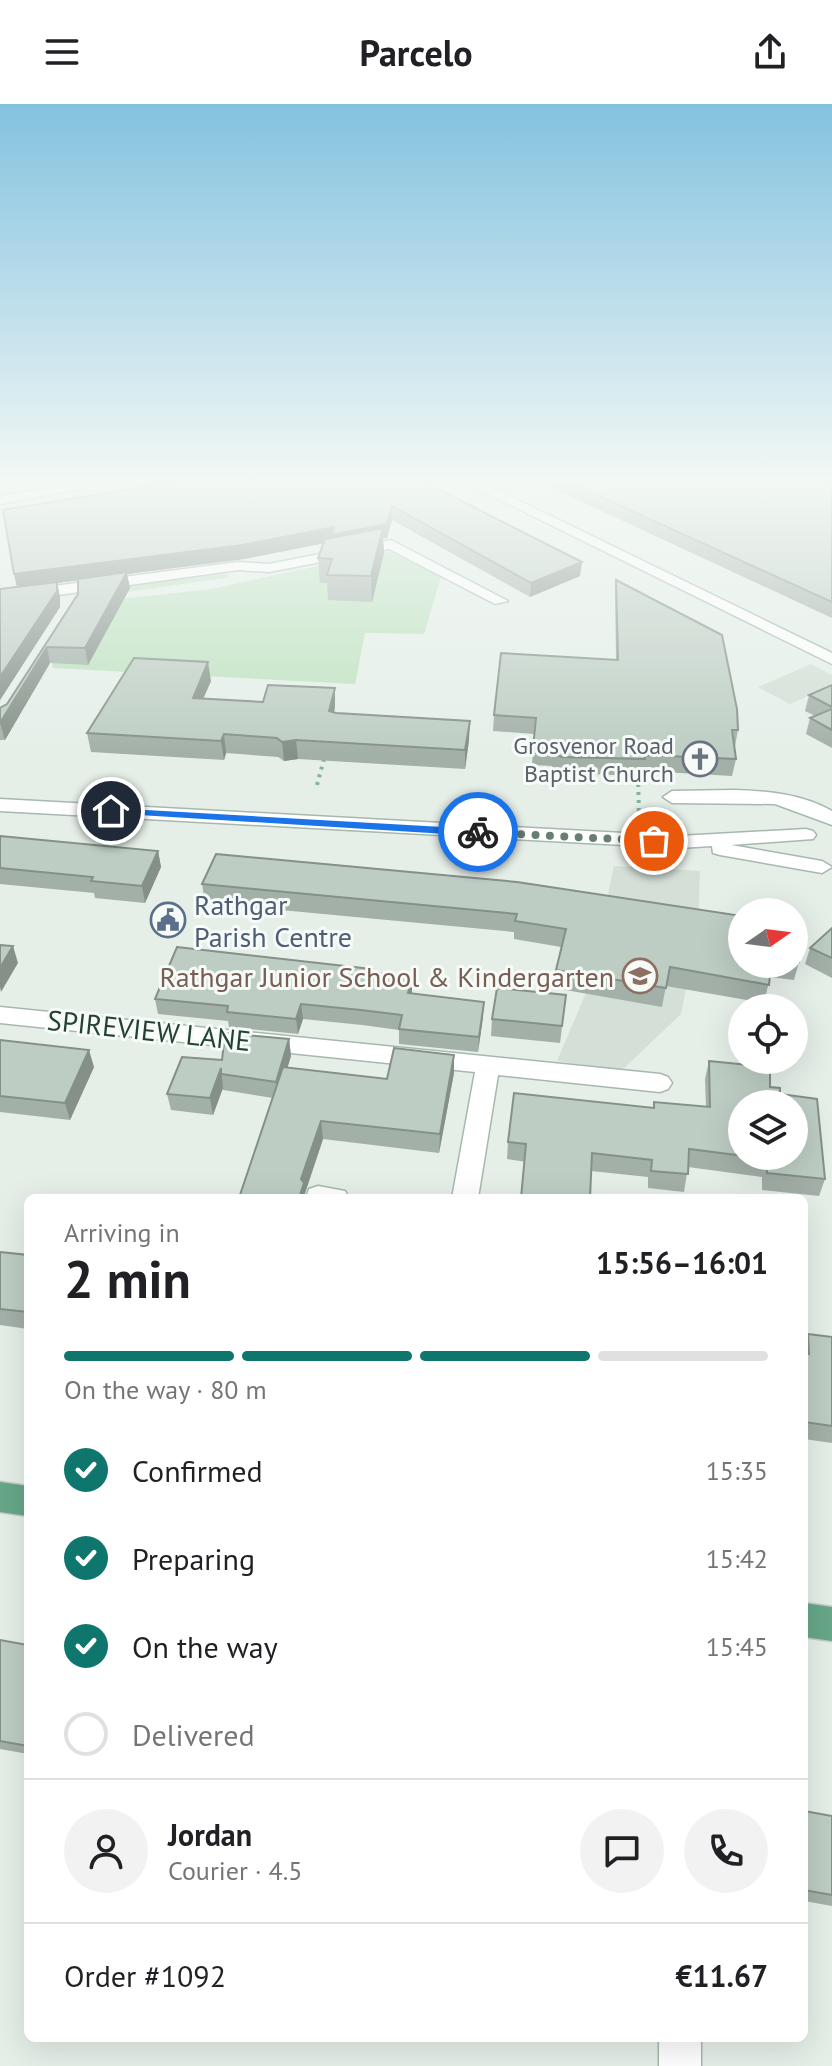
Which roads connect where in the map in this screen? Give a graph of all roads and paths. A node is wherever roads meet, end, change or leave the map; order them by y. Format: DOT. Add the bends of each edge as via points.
graph roads {
  1 [pos="254,573"];
  2 [pos="446,573"];
  3 [pos="657,573"];
  4 [pos="0,598"];
  5 [pos="500,601"];
  6 [pos="830,657"];
  7 [pos="324,759"];
  8 [pos="638,776"];
  9 [pos="317,785"];
  10 [pos="672,797"];
  11 [pos="0,805"];
  12 [pos="832,821"];
  13 [pos="639,824"];
  14 [pos="806,835"];
  15 [pos="679,842"];
  16 [pos="827,870"];
  17 [pos="0,1015"];
  18 [pos="488,1066"];
  19 [pos="660,1083"];
  20 [pos="466,1194"];
  21 [pos="0,1497"];
  22 [pos="24,1500"];
  23 [pos="808,1621"];
  24 [pos="832,1624"];
  25 [pos="680,2042"];
  26 [pos="680,2066"];
  1 -- 4 [label="street" via="209,586 71,599"];
  2 -- 5 [label="street"];
  3 -- 6 [label="street"];
  7 -- 9 [label="path"];
  8 -- 13 [label="path"];
  10 -- 12 [label="street" via="771,797 815,808"];
  11 -- 15 [label="street"];
  12 -- 14 [label="street"];
  14 -- 15 [label="street"];
  14 -- 16 [label="street" via="804,851"];
  15 -- 16 [label="street"];
  17 -- 18 [label="street, SPIREVIEW LANE"];
  18 -- 19 [label="street, SPIREVIEW LANE"];
  18 -- 20 [label="street"];
  21 -- 22 [label="main road"];
  23 -- 24 [label="main road"];
  25 -- 26 [label="street"];
}
